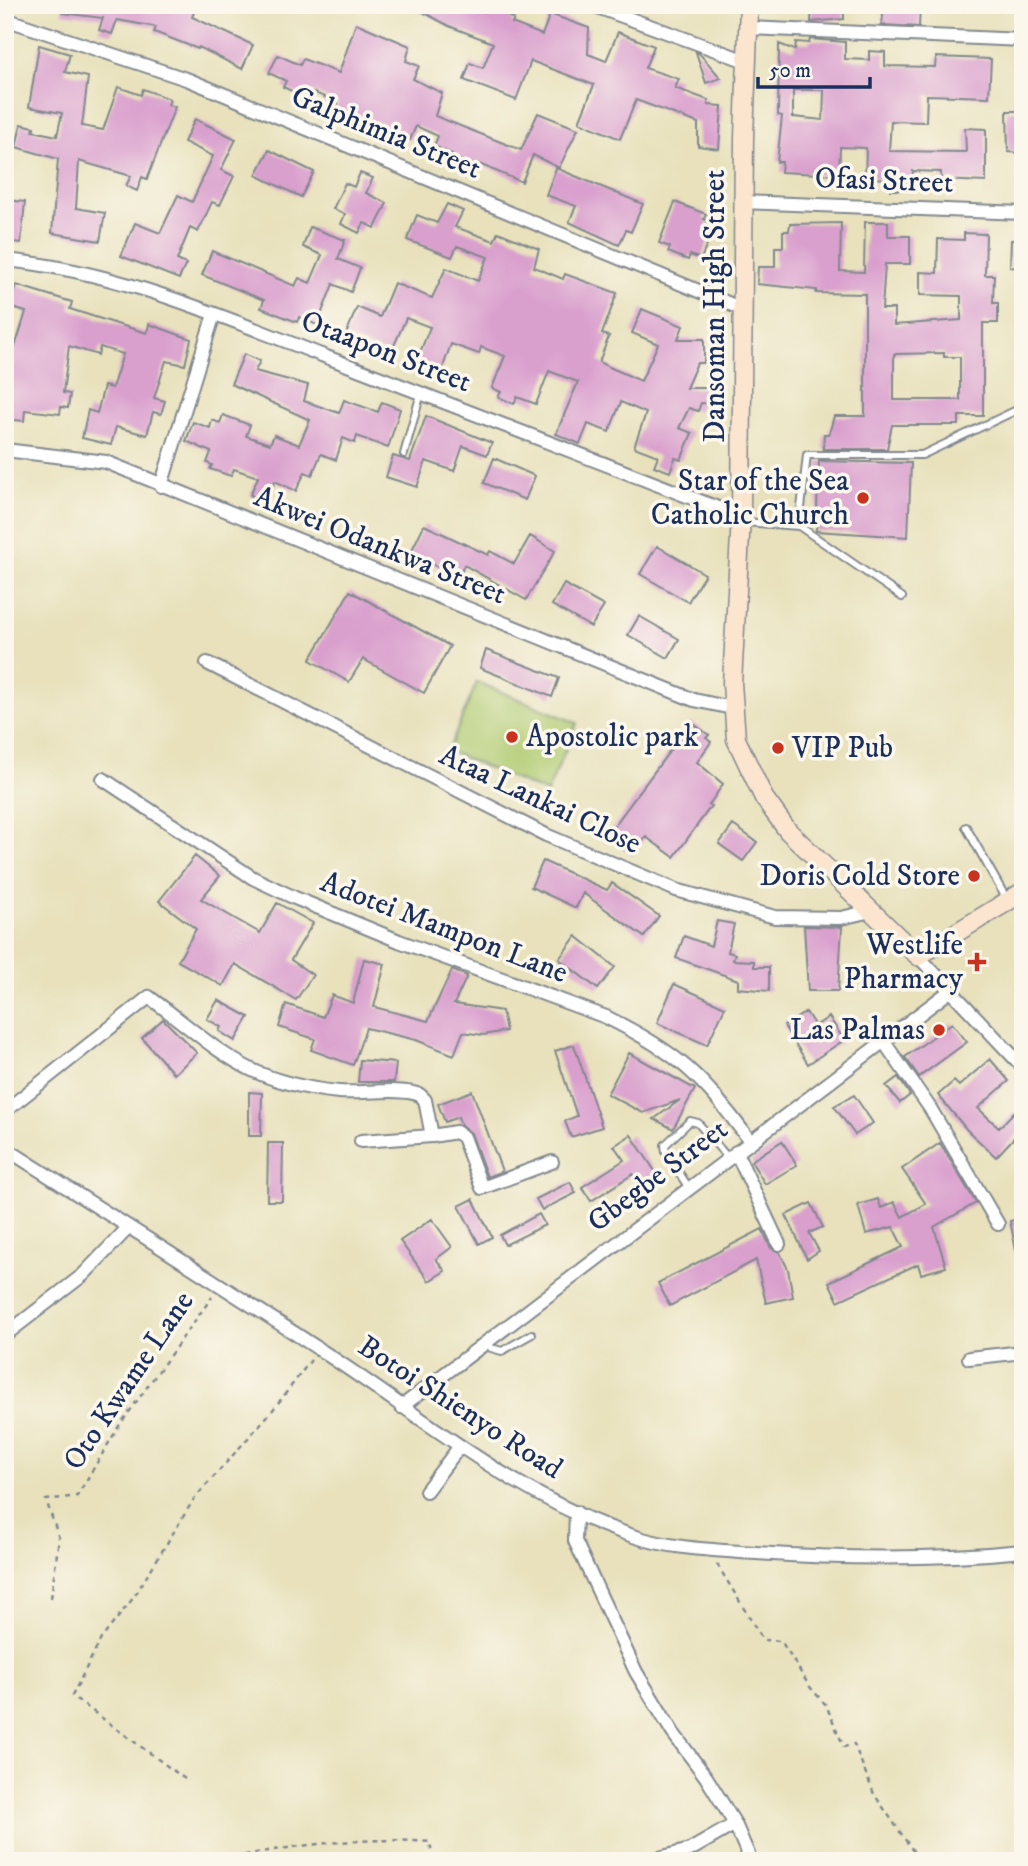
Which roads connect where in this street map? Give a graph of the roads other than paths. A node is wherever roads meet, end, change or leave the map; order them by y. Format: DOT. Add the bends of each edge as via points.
graph roads {
  1 [pos="592,5"];
  2 [pos="748,5"];
  3 [pos="5,19"];
  4 [pos="748,27"];
  5 [pos="1023,40"];
  6 [pos="746,61"];
  7 [pos="743,202"];
  8 [pos="1023,213"];
  9 [pos="5,260"];
  10 [pos="742,309"];
  11 [pos="214,314"];
  12 [pos="421,393"];
  13 [pos="1023,407"];
  14 [pos="5,450"];
  15 [pos="404,454"];
  16 [pos="161,486"];
  17 [pos="741,520"];
  18 [pos="799,526"];
  19 [pos="902,597"];
  20 [pos="207,663"];
  21 [pos="732,708"];
  22 [pos="103,779"];
  23 [pos="967,827"];
  24 [pos="1015,897"];
  25 [pos="871,911"];
  26 [pos="918,956"];
  27 [pos="950,991"];
  28 [pos="884,1042"];
  29 [pos="1023,1067"];
  30 [pos="5,1111"];
  31 [pos="432,1136"];
  32 [pos="361,1141"];
  33 [pos="750,1141"];
  34 [pos="5,1149"];
  35 [pos="732,1155"];
  36 [pos="552,1162"];
  37 [pos="689,1188"];
  38 [pos="998,1224"];
  39 [pos="128,1228"];
  40 [pos="779,1244"];
  41 [pos="532,1334"];
  42 [pos="5,1335"];
  43 [pos="487,1341"];
  44 [pos="1023,1352"];
  45 [pos="969,1358"];
  46 [pos="401,1407"];
  47 [pos="460,1446"];
  48 [pos="426,1491"];
  49 [pos="576,1512"];
  50 [pos="1023,1551"];
  51 [pos="734,1825"];
  52 [pos="648,1861"];
  53 [pos="751,1861"];
  1 -- 6 [label="street"];
  2 -- 4 [label="street, Dansoman High Street"];
  3 -- 10 [label="street, Galphimia Street" via="189,80"];
  4 -- 5 [label="street"];
  4 -- 6 [label="street, Dansoman High Street"];
  6 -- 7 [label="street, Dansoman High Street"];
  7 -- 8 [label="street, Ofasi Street"];
  7 -- 10 [label="street, Dansoman High Street"];
  9 -- 11 [label="street, Otaapon Street" via="105,276"];
  10 -- 17 [label="street, Dansoman High Street"];
  11 -- 12 [label="street, Otaapon Street"];
  11 -- 16 [label="street"];
  12 -- 15 [label="lane"];
  12 -- 17 [label="street, Otaapon Street"];
  13 -- 18 [label="lane" via="922,455 807,455"];
  14 -- 16 [label="street, Akwei Odankwa Street" via="95,459"];
  16 -- 21 [label="street, Akwei Odankwa Street" via="694,700"];
  17 -- 18 [label="lane"];
  17 -- 21 [label="street, Dansoman High Street"];
  18 -- 19 [label="lane"];
  20 -- 25 [label="street, Ataa Lankai Close" via="534,829 676,890 775,917 841,918"];
  21 -- 25 [label="street, Dansoman High Street" via="737,739 764,798 819,863"];
  22 -- 33 [label="street, Adotei Mampon Lane" via="253,878 295,898 638,1033 706,1083"];
  23 -- 24 [label="lane"];
  24 -- 26 [label="street"];
  25 -- 26 [label="street, Dansoman High Street"];
  26 -- 27 [label="street"];
  27 -- 28 [label="street, Gbegbe Street"];
  27 -- 29 [label="street"];
  28 -- 33 [label="street, Gbegbe Street"];
  28 -- 38 [label="street" via="930,1108"];
  30 -- 31 [label="street" via="149,997 209,1045 259,1075 284,1084 341,1092 415,1093 425,1100"];
  31 -- 32 [label="street"];
  31 -- 36 [label="street" via="460,1133 482,1188"];
  33 -- 35 [label="street, Gbegbe Street"];
  34 -- 39 [label="street, Botoi Shienyo Road"];
  35 -- 37 [label="street, Gbegbe Street"];
  35 -- 37 [label="lane" via="690,1121 665,1145"];
  35 -- 40 [label="street"];
  37 -- 43 [label="street, Gbegbe Street"];
  39 -- 42 [label="street" via="83,1275"];
  39 -- 46 [label="street, Botoi Shienyo Road" via="319,1349"];
  41 -- 43 [label="lane" via="502,1351"];
  43 -- 46 [label="street, Gbegbe Street"];
  44 -- 45 [label="street"];
  46 -- 47 [label="street, Botoi Shienyo Road"];
  47 -- 48 [label="street"];
  47 -- 49 [label="street, Botoi Shienyo Road"];
  49 -- 50 [label="street, Botoi Shienyo Road" via="635,1537 708,1549 890,1559"];
  49 -- 51 [label="street" via="575,1541 636,1672"];
  51 -- 52 [label="street" via="690,1850"];
  51 -- 53 [label="street"];
}
